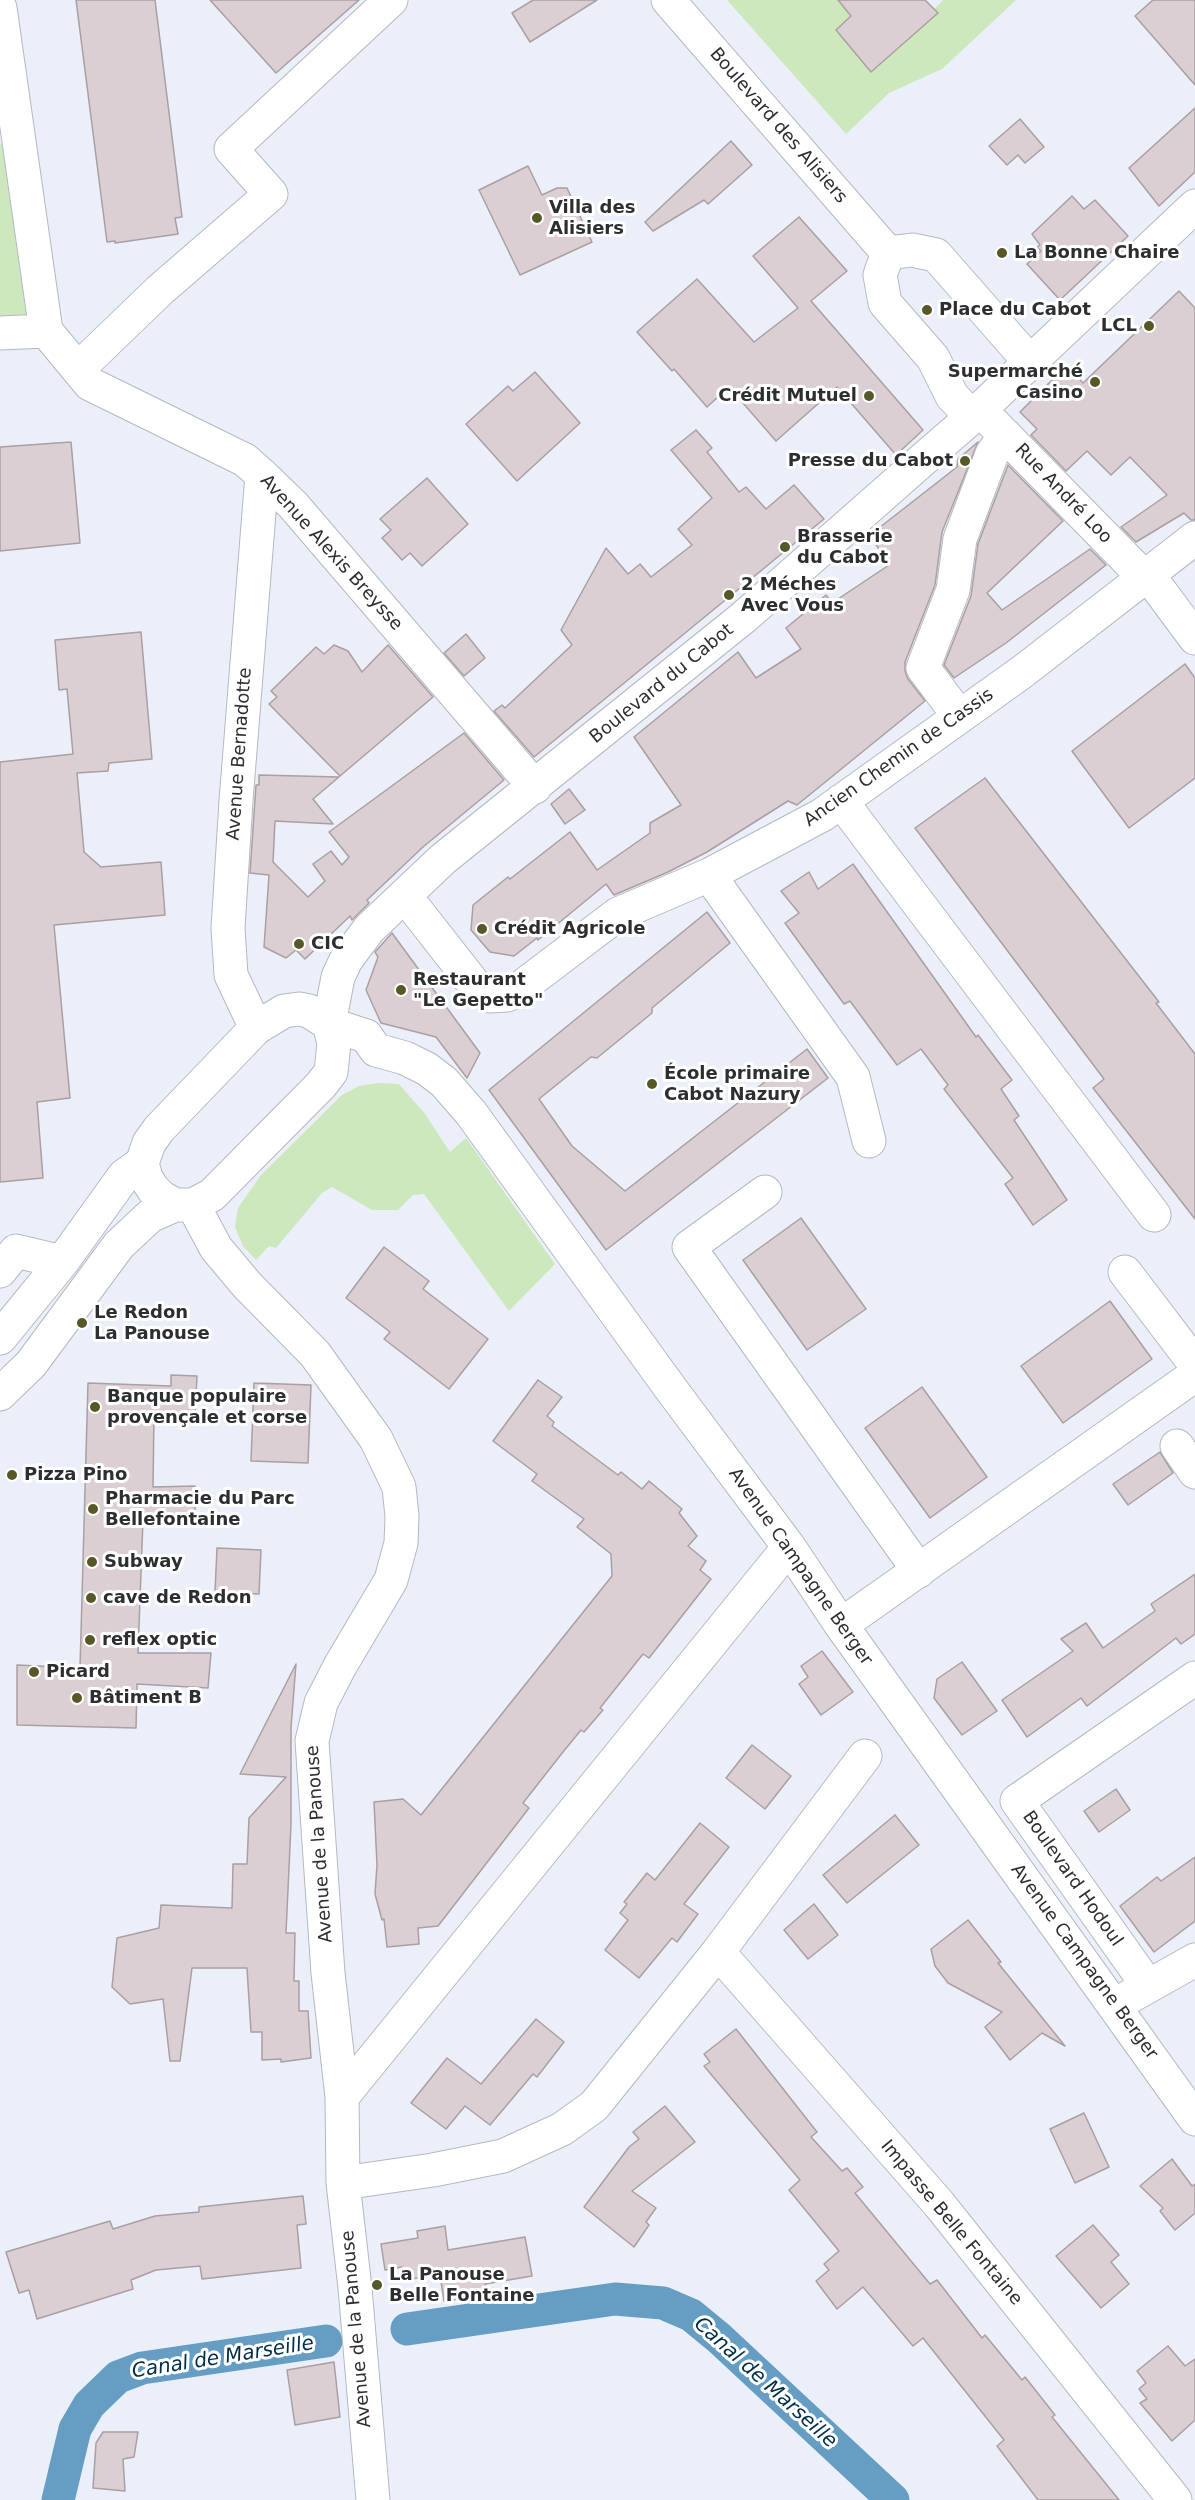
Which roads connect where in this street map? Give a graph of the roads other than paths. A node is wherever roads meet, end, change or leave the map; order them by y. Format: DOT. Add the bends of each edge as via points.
graph roads {
  1 [pos="391,0"];
  2 [pos="668,0"];
  3 [pos="0,8"];
  4 [pos="9,119"];
  5 [pos="1195,206"];
  6 [pos="888,253"];
  7 [pos="46,331"];
  8 [pos="0,333"];
  9 [pos="1030,362"];
  10 [pos="78,369"];
  11 [pos="976,413"];
  12 [pos="1005,435"];
  13 [pos="262,475"];
  14 [pos="1195,538"];
  15 [pos="1147,577"];
  16 [pos="1195,638"];
  17 [pos="959,716"];
  18 [pos="535,787"];
  19 [pos="841,801"];
  20 [pos="709,875"];
  21 [pos="405,896"];
  22 [pos="346,960"];
  23 [pos="299,1009"];
  24 [pos="329,1024"];
  25 [pos="256,1028"];
  26 [pos="376,1050"];
  27 [pos="331,1071"];
  28 [pos="869,1141"];
  29 [pos="142,1163"];
  30 [pos="765,1192"];
  31 [pos="184,1205"];
  32 [pos="1154,1215"];
  33 [pos="62,1262"];
  34 [pos="0,1271"];
  35 [pos="1125,1272"];
  36 [pos="2,1341"];
  37 [pos="1195,1364"];
  38 [pos="1195,1375"];
  39 [pos="0,1394"];
  40 [pos="789,1547"];
  41 [pos="919,1571"];
  42 [pos="841,1625"];
  43 [pos="1195,1678"];
  44 [pos="865,1756"];
  45 [pos="718,1953"];
  46 [pos="1195,1960"];
  47 [pos="1148,1986"];
  48 [pos="1115,2005"];
  49 [pos="342,2097"];
  50 [pos="1195,2119"];
  51 [pos="343,2182"];
  52 [pos="373,2500"];
  53 [pos="1175,2500"];
  1 -- 10 [label="street" via="231,149 272,194 160,290"];
  2 -- 6 [label="street, Boulevard des Alisiers" via="833,173"];
  3 -- 4 [label="street"];
  4 -- 7 [label="street"];
  5 -- 9 [label="street, Boulevard du Cabot"];
  6 -- 9 [label="street" via="912,250 936,255"];
  6 -- 11 [label="street" via="880,275 885,303 933,358 952,396"];
  7 -- 8 [label="street"];
  7 -- 10 [label="street, Avenue Alexis Breysse"];
  9 -- 11 [label="street, Boulevard du Cabot"];
  10 -- 13 [label="street, Avenue Alexis Breysse" via="90,384 245,460"];
  11 -- 12 [label="street, Rue André Loo"];
  11 -- 18 [label="street, Boulevard du Cabot" via="744,617"];
  12 -- 15 [label="street, Rue André Loo"];
  12 -- 17 [label="street" via="992,454 960,538 953,590 923,668"];
  13 -- 18 [label="street, Avenue Alexis Breysse"];
  13 -- 25 [label="street, Avenue Bernadotte" via="228,928 231,975"];
  14 -- 15 [label="street, Ancien Chemin de Cassis"];
  15 -- 16 [label="street, Rue André Loo"];
  15 -- 17 [label="street, Ancien Chemin de Cassis"];
  17 -- 19 [label="street, Ancien Chemin de Cassis"];
  18 -- 21 [label="street, Boulevard du Cabot" via="443,859"];
  19 -- 20 [label="street, Ancien Chemin de Cassis"];
  19 -- 32 [label="street"];
  20 -- 21 [label="street, Ancien Chemin de Cassis" via="618,914 507,995 489,996 477,988"];
  20 -- 28 [label="street" via="853,1077"];
  21 -- 22 [label="street, Boulevard du Cabot" via="369,929"];
  22 -- 23 [label="street, Boulevard du Cabot" via="326,972"];
  22 -- 24 [label="street, Boulevard du Cabot" via="338,977"];
  23 -- 24 [label="street, Avenue Campagne Berger"];
  23 -- 25 [label="street" via="284,1011"];
  24 -- 26 [label="street, Avenue Campagne Berger" via="366,1036"];
  24 -- 27 [label="street, Boulevard du Cabot" via="334,1043"];
  25 -- 29 [label="street" via="159,1129 148,1143"];
  26 -- 27 [label="street" via="362,1061"];
  26 -- 40 [label="street, Avenue Campagne Berger" via="427,1069 471,1113"];
  27 -- 31 [label="street" via="212,1195"];
  29 -- 31 [label="street" via="153,1189 161,1197"];
  29 -- 33 [label="street" via="124,1176"];
  30 -- 41 [label="street" via="689,1247"];
  31 -- 39 [label="street" via="150,1216 119,1245 31,1364"];
  31 -- 49 [label="street, Avenue de la Panouse" via="247,1285 315,1354 376,1439 399,1487 401,1543 391,1580 321,1703 312,1741 328,1973"];
  33 -- 34 [label="street" via="16,1251"];
  33 -- 36 [label="street"];
  35 -- 37 [label="street"];
  38 -- 41 [label="street"];
  40 -- 42 [label="street, Avenue Campagne Berger"];
  40 -- 49 [label="street"];
  41 -- 42 [label="street"];
  42 -- 48 [label="street, Avenue Campagne Berger"];
  43 -- 47 [label="street, Boulevard Hodoul" via="1017,1801"];
  44 -- 45 [label="street"];
  45 -- 51 [label="street" via="594,2106 562,2129 503,2156"];
  45 -- 53 [label="street, Impasse Belle Fontaine" via="939,2204"];
  46 -- 47 [label="street"];
  47 -- 48 [label="street"];
  48 -- 50 [label="street, Avenue Campagne Berger"];
  49 -- 51 [label="street, Avenue de la Panouse"];
  51 -- 52 [label="street, Avenue de la Panouse"];
}
